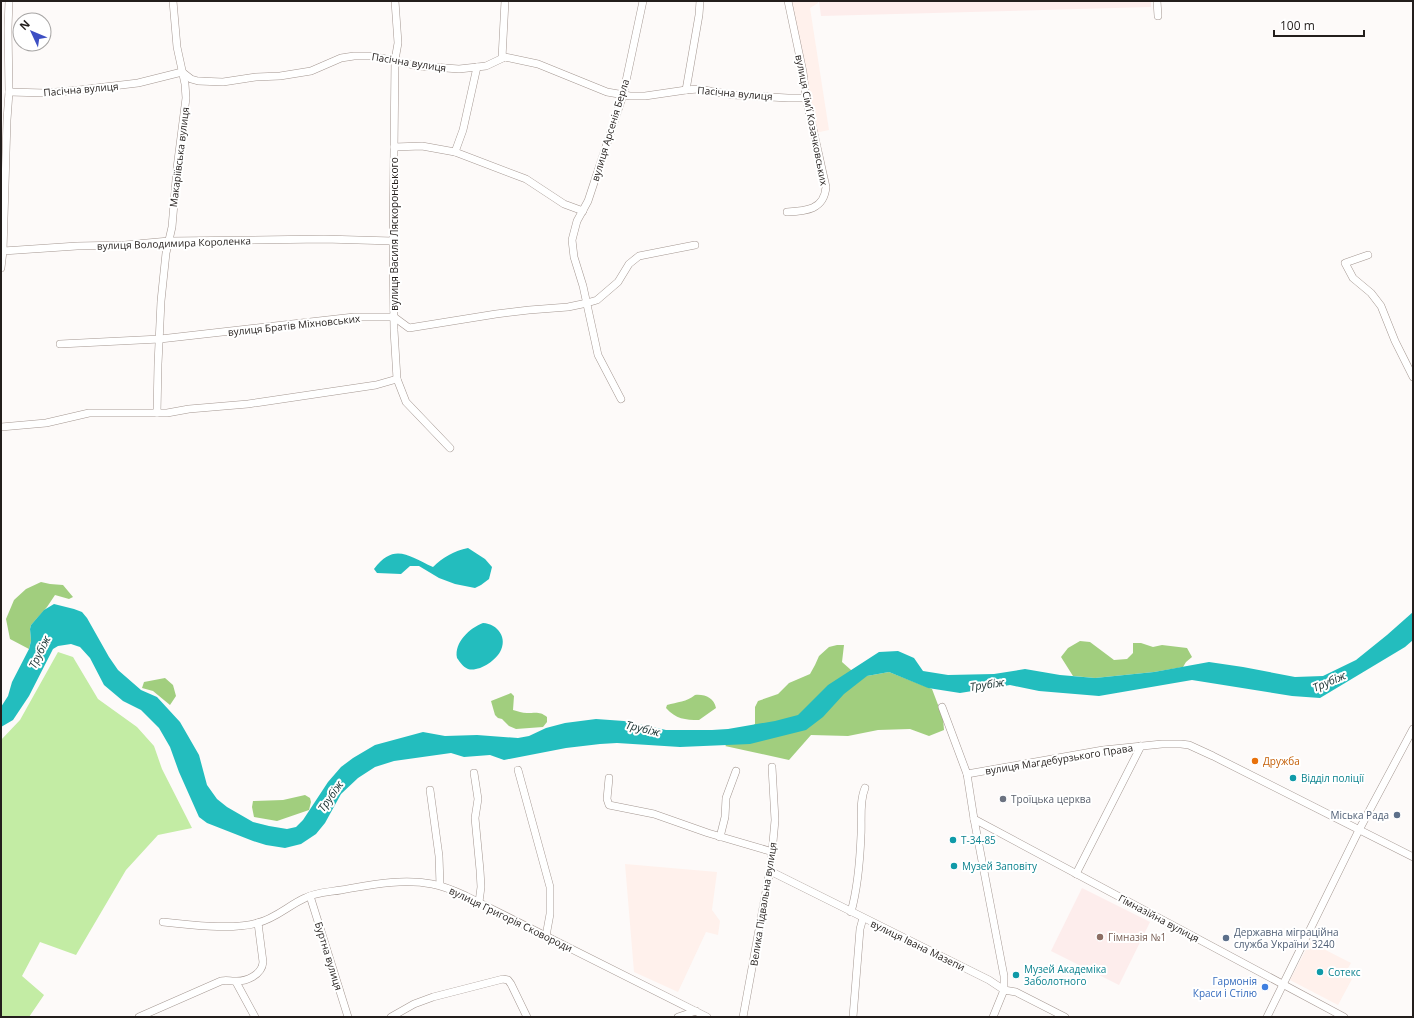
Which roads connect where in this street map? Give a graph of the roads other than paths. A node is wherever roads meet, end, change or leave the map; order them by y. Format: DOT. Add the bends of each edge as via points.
graph roads {
  1 [pos="9,1"];
  2 [pos="173,1"];
  3 [pos="395,1"];
  4 [pos="505,1"];
  5 [pos="643,1"];
  6 [pos="700,1"];
  7 [pos="788,1"];
  8 [pos="1157,1"];
  9 [pos="1158,16"];
  10 [pos="5,40"];
  11 [pos="502,58"];
  12 [pos="396,60"];
  13 [pos="477,67"];
  14 [pos="182,72"];
  15 [pos="686,90"];
  16 [pos="9,92"];
  17 [pos="623,95"];
  18 [pos="806,98"];
  19 [pos="394,147"];
  20 [pos="455,152"];
  21 [pos="583,211"];
  22 [pos="787,212"];
  23 [pos="169,241"];
  24 [pos="393,241"];
  25 [pos="695,245"];
  26 [pos="3,251"];
  27 [pos="1368,255"];
  28 [pos="2,260"];
  29 [pos="1,268"];
  30 [pos="587,303"];
  31 [pos="394,317"];
  32 [pos="160,339"];
  33 [pos="60,344"];
  34 [pos="1413,377"];
  35 [pos="397,379"];
  36 [pos="621,399"];
  37 [pos="158,413"];
  38 [pos="1,427"];
  39 [pos="450,448"];
  40 [pos="942,707"];
  41 [pos="1413,729"];
  42 [pos="1141,746"];
  43 [pos="772,767"];
  44 [pos="518,770"];
  45 [pos="736,771"];
  46 [pos="474,773"];
  47 [pos="966,774"];
  48 [pos="609,778"];
  49 [pos="865,788"];
  50 [pos="430,790"];
  51 [pos="974,819"];
  52 [pos="1359,830"];
  53 [pos="720,836"];
  54 [pos="773,852"];
  55 [pos="1413,857"];
  56 [pos="770,871"];
  57 [pos="1076,874"];
  58 [pos="440,885"];
  59 [pos="310,896"];
  60 [pos="478,902"];
  61 [pos="851,912"];
  62 [pos="863,918"];
  63 [pos="163,922"];
  64 [pos="258,923"];
  65 [pos="546,936"];
  66 [pos="236,982"];
  67 [pos="1283,984"];
  68 [pos="1004,990"];
  69 [pos="696,1011"];
  70 [pos="139,1017"];
  71 [pos="255,1017"];
  72 [pos="348,1017"];
  73 [pos="391,1017"];
  74 [pos="527,1017"];
  75 [pos="678,1017"];
  76 [pos="707,1017"];
  77 [pos="743,1017"];
  78 [pos="853,1017"];
  79 [pos="993,1017"];
  80 [pos="1065,1017"];
  81 [pos="1267,1017"];
  82 [pos="1344,1017"];
  1 -- 10 [label="street"];
  2 -- 14 [label="street, Макаріївська вулиця"];
  3 -- 12 [label="street, вулиця Василя Ляскоронського" via="398,43"];
  4 -- 11 [label="street"];
  5 -- 17 [label="street, вулиця Арсенія Берла"];
  6 -- 15 [label="street"];
  7 -- 18 [label="street, вулиця Сімʼї Козачковських"];
  8 -- 9 [label="street"];
  10 -- 16 [label="street"];
  11 -- 13 [label="street, Пасічна вулиця"];
  11 -- 17 [label="street, Пасічна вулиця" via="538,64 608,92"];
  12 -- 13 [label="street, Пасічна вулиця" via="434,68"];
  12 -- 14 [label="street, Пасічна вулиця" via="348,56 311,71 223,82 198,81"];
  12 -- 19 [label="street, вулиця Василя Ляскоронського"];
  13 -- 20 [label="street" via="462,136"];
  14 -- 16 [label="street, Пасічна вулиця" via="122,85 45,93"];
  14 -- 23 [label="street, Макаріївська вулиця" via="186,98"];
  15 -- 17 [label="street, Пасічна вулиця" via="645,96"];
  15 -- 18 [label="street, Пасічна вулиця"];
  16 -- 26 [label="street"];
  17 -- 21 [label="street, вулиця Арсенія Берла"];
  18 -- 22 [label="street, вулиця Сімʼї Козачковських" via="826,191 816,207"];
  19 -- 20 [label="street" via="422,146"];
  19 -- 24 [label="street, вулиця Василя Ляскоронського"];
  20 -- 21 [label="street" via="526,179 564,204"];
  21 -- 30 [label="street, вулиця Арсенія Берла" via="575,227 572,245"];
  23 -- 24 [label="street, вулиця Володимира Короленка"];
  23 -- 26 [label="street, вулиця Володимира Короленка"];
  23 -- 32 [label="street, Макаріївська вулиця" via="161,301"];
  24 -- 31 [label="street, вулиця Василя Ляскоронського"];
  25 -- 30 [label="street" via="639,256 629,264 618,282 597,300"];
  26 -- 28 [label="street"];
  27 -- 34 [label="street" via="1345,263 1353,278 1371,293 1381,306"];
  28 -- 29 [label="street"];
  30 -- 31 [label="street" via="409,328"];
  30 -- 36 [label="street, вулиця Арсенія Берла" via="598,355"];
  31 -- 32 [label="street, вулиця Братів Міхновських" via="354,317"];
  31 -- 35 [label="street, вулиця Василя Ляскоронського"];
  32 -- 33 [label="street, вулиця Братів Міхновських"];
  32 -- 37 [label="street, Макаріївська вулиця"];
  35 -- 37 [label="street" via="376,385 256,403"];
  35 -- 39 [label="street, вулиця Василя Ляскоронського" via="406,402"];
  37 -- 38 [label="street" via="93,413 46,423"];
  40 -- 47 [label="street"];
  41 -- 52 [label="street"];
  42 -- 47 [label="street, вулиця Магдебурзького Права" via="1096,751"];
  42 -- 52 [label="street, вулиця Магдебурзького Права" via="1181,744 1193,747"];
  42 -- 57 [label="street"];
  43 -- 54 [label="street, Велика Підвальна вулиця" via="775,807"];
  44 -- 65 [label="street" via="551,891"];
  45 -- 53 [label="street" via="726,798"];
  46 -- 60 [label="street" via="478,799 476,818 481,881"];
  47 -- 51 [label="street"];
  48 -- 53 [label="street" via="609,805 654,814"];
  49 -- 61 [label="street" via="862,797 861,842 855,896"];
  50 -- 58 [label="street" via="439,856"];
  51 -- 57 [label="street, Гімназійна вулиця"];
  51 -- 68 [label="street" via="1005,984"];
  52 -- 55 [label="street, вулиця Магдебурзького Права"];
  52 -- 67 [label="street"];
  53 -- 54 [label="street"];
  54 -- 56 [label="street, Велика Підвальна вулиця"];
  56 -- 61 [label="street, вулиця Івана Мазепи"];
  56 -- 77 [label="street, Велика Підвальна вулиця"];
  57 -- 67 [label="street, Гімназійна вулиця"];
  58 -- 59 [label="street, вулиця Григорія Сковороди" via="398,882"];
  58 -- 60 [label="street, вулиця Григорія Сковороди"];
  59 -- 64 [label="street, вулиця Григорія Сковороди"];
  59 -- 72 [label="street, Буртна вулиця"];
  60 -- 65 [label="street, вулиця Григорія Сковороди"];
  61 -- 62 [label="street, вулиця Івана Мазепи"];
  62 -- 68 [label="street, вулиця Івана Мазепи" via="989,980"];
  62 -- 78 [label="street"];
  63 -- 64 [label="street, вулиця Григорія Сковороди" via="224,926"];
  64 -- 66 [label="street" via="262,967 255,976"];
  65 -- 69 [label="street, вулиця Григорія Сковороди"];
  66 -- 70 [label="street" via="221,981"];
  66 -- 71 [label="street"];
  67 -- 81 [label="street"];
  67 -- 82 [label="street, Гімназійна вулиця"];
  68 -- 79 [label="street"];
  68 -- 80 [label="street, вулиця Івана Мазепи" via="1016,992"];
  69 -- 75 [label="street"];
  69 -- 76 [label="street, вулиця Григорія Сковороди"];
  73 -- 74 [label="street" via="433,997 506,979 513,986"];
}
